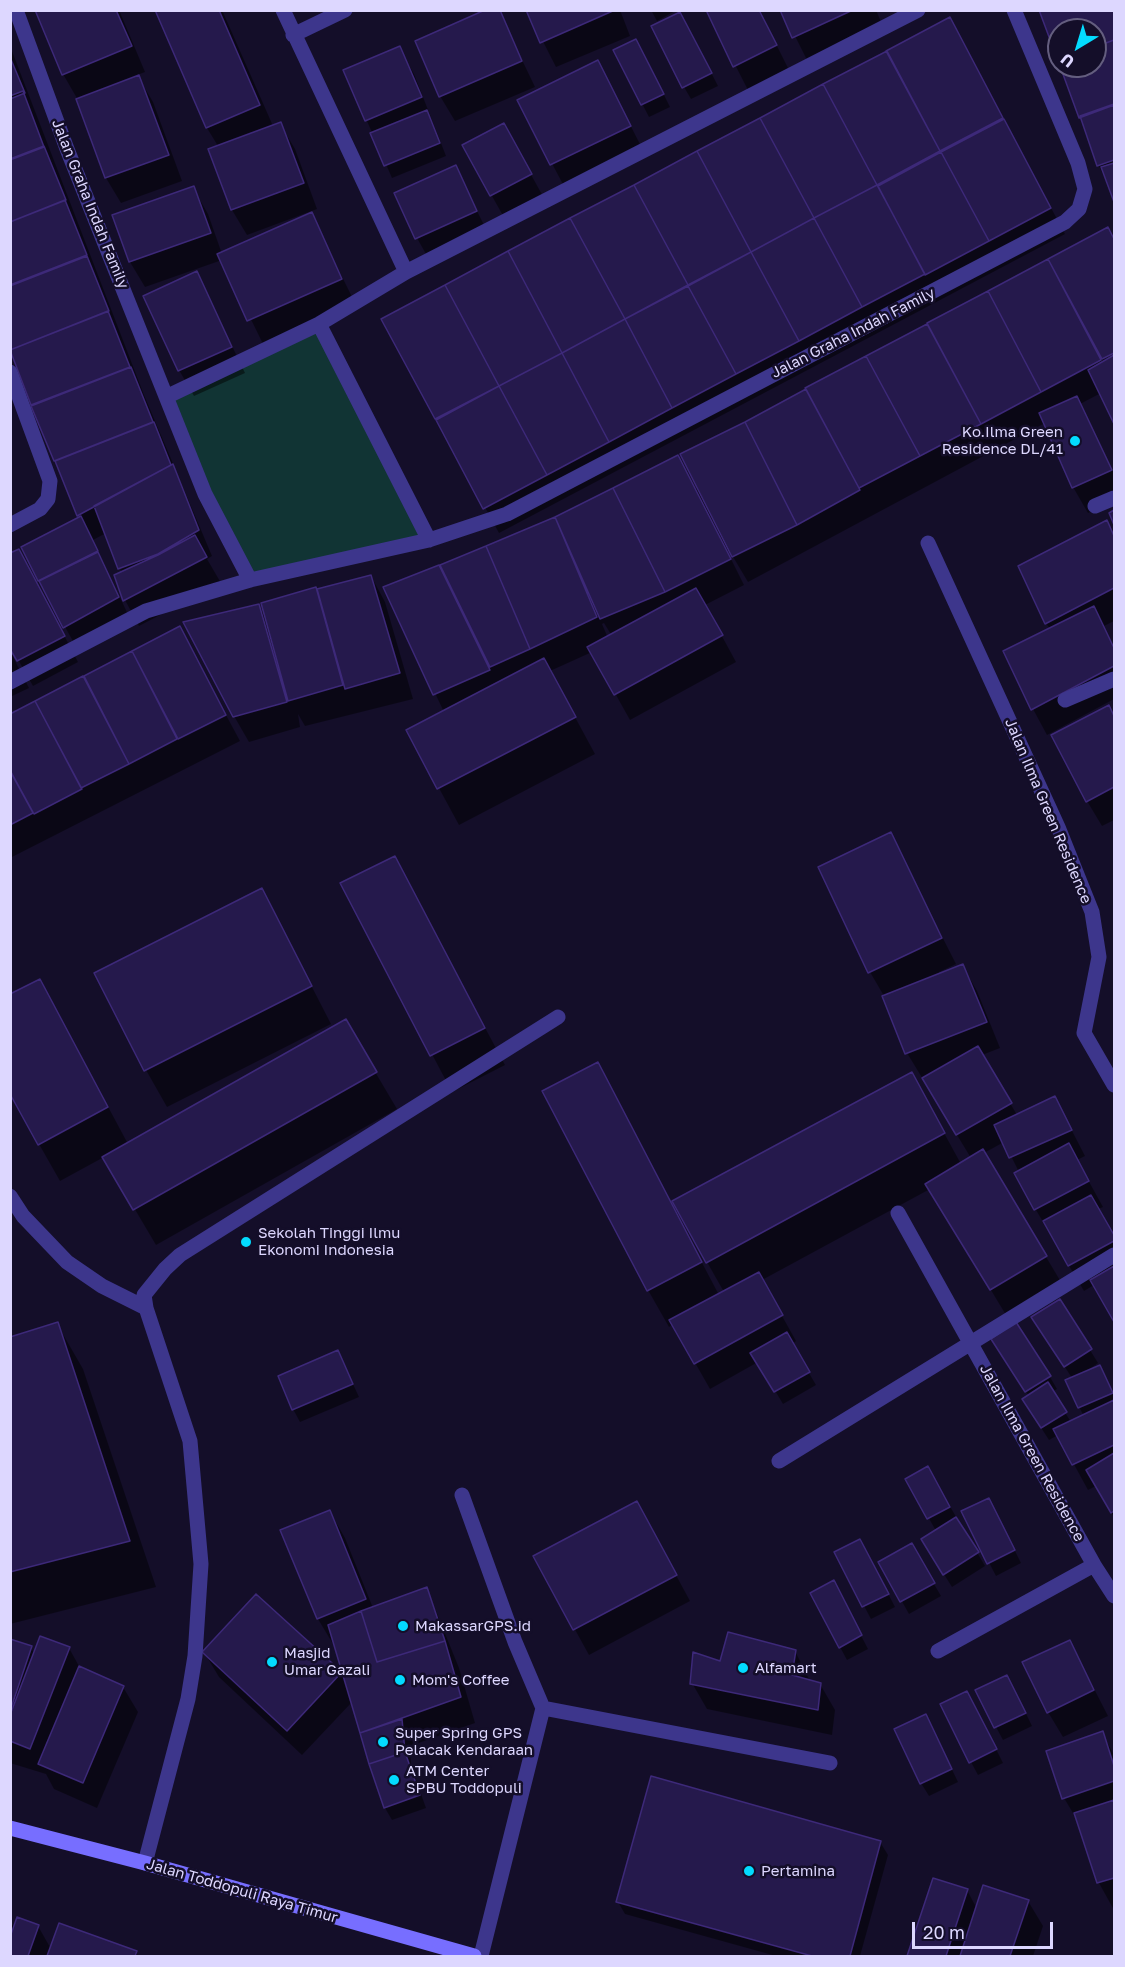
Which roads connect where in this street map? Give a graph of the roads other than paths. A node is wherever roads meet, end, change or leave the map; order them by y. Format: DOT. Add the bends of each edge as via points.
graph roads {
  1 [pos="16,10"];
  2 [pos="283,10"];
  3 [pos="345,10"];
  4 [pos="918,10"];
  5 [pos="1014,10"];
  6 [pos="293,35"];
  7 [pos="406,272"];
  8 [pos="319,324"];
  9 [pos="10,372"];
  10 [pos="168,396"];
  11 [pos="1114,498"];
  12 [pos="1095,506"];
  13 [pos="10,525"];
  14 [pos="429,540"];
  15 [pos="927,543"];
  16 [pos="250,580"];
  17 [pos="1114,679"];
  18 [pos="10,682"];
  19 [pos="1065,700"];
  20 [pos="558,1017"];
  21 [pos="1114,1085"];
  22 [pos="10,1196"];
  23 [pos="898,1213"];
  24 [pos="1114,1255"];
  25 [pos="146,1308"];
  26 [pos="970,1342"];
  27 [pos="779,1461"];
  28 [pos="462,1495"];
  29 [pos="1094,1565"];
  30 [pos="1114,1596"];
  31 [pos="938,1651"];
  32 [pos="543,1708"];
  33 [pos="830,1764"];
  34 [pos="10,1828"];
  35 [pos="145,1863"];
  36 [pos="474,1956"];
  37 [pos="481,1956"];
  1 -- 10 [label="street, Jalan Graha Indah Family" via="67,149"];
  2 -- 6 [label="street"];
  3 -- 6 [label="street"];
  4 -- 7 [label="street"];
  5 -- 14 [label="street, Jalan Graha Indah Family" via="1078,163 1085,189 1079,208 1065,222 717,402 538,500"];
  6 -- 7 [label="street"];
  7 -- 8 [label="street"];
  8 -- 10 [label="street"];
  8 -- 14 [label="street"];
  9 -- 13 [label="street" via="50,481 50,493 40,508"];
  10 -- 16 [label="street, Jalan Graha Indah Family" via="205,494"];
  11 -- 12 [label="street"];
  14 -- 16 [label="street, Jalan Graha Indah Family"];
  15 -- 21 [label="street, Jalan Ilma Green Residence" via="1058,827 1092,912 1099,957 1084,1033"];
  16 -- 18 [label="street, Jalan Graha Indah Family" via="146,611"];
  17 -- 19 [label="street"];
  20 -- 25 [label="street" via="180,1255 149,1286 144,1294"];
  22 -- 25 [label="street" via="23,1216 67,1262 102,1286"];
  23 -- 26 [label="street, Jalan Ilma Green Residence"];
  24 -- 26 [label="street"];
  25 -- 35 [label="street" via="190,1441 201,1564 188,1699"];
  26 -- 27 [label="street"];
  26 -- 29 [label="street, Jalan Ilma Green Residence"];
  28 -- 32 [label="street"];
  29 -- 30 [label="street, Jalan Ilma Green Residence"];
  29 -- 31 [label="street"];
  32 -- 33 [label="street"];
  32 -- 37 [label="street"];
  34 -- 35 [label="main road, Jalan Toddopuli Raya Timur"];
  35 -- 36 [label="main road, Jalan Toddopuli Raya Timur"];
}
